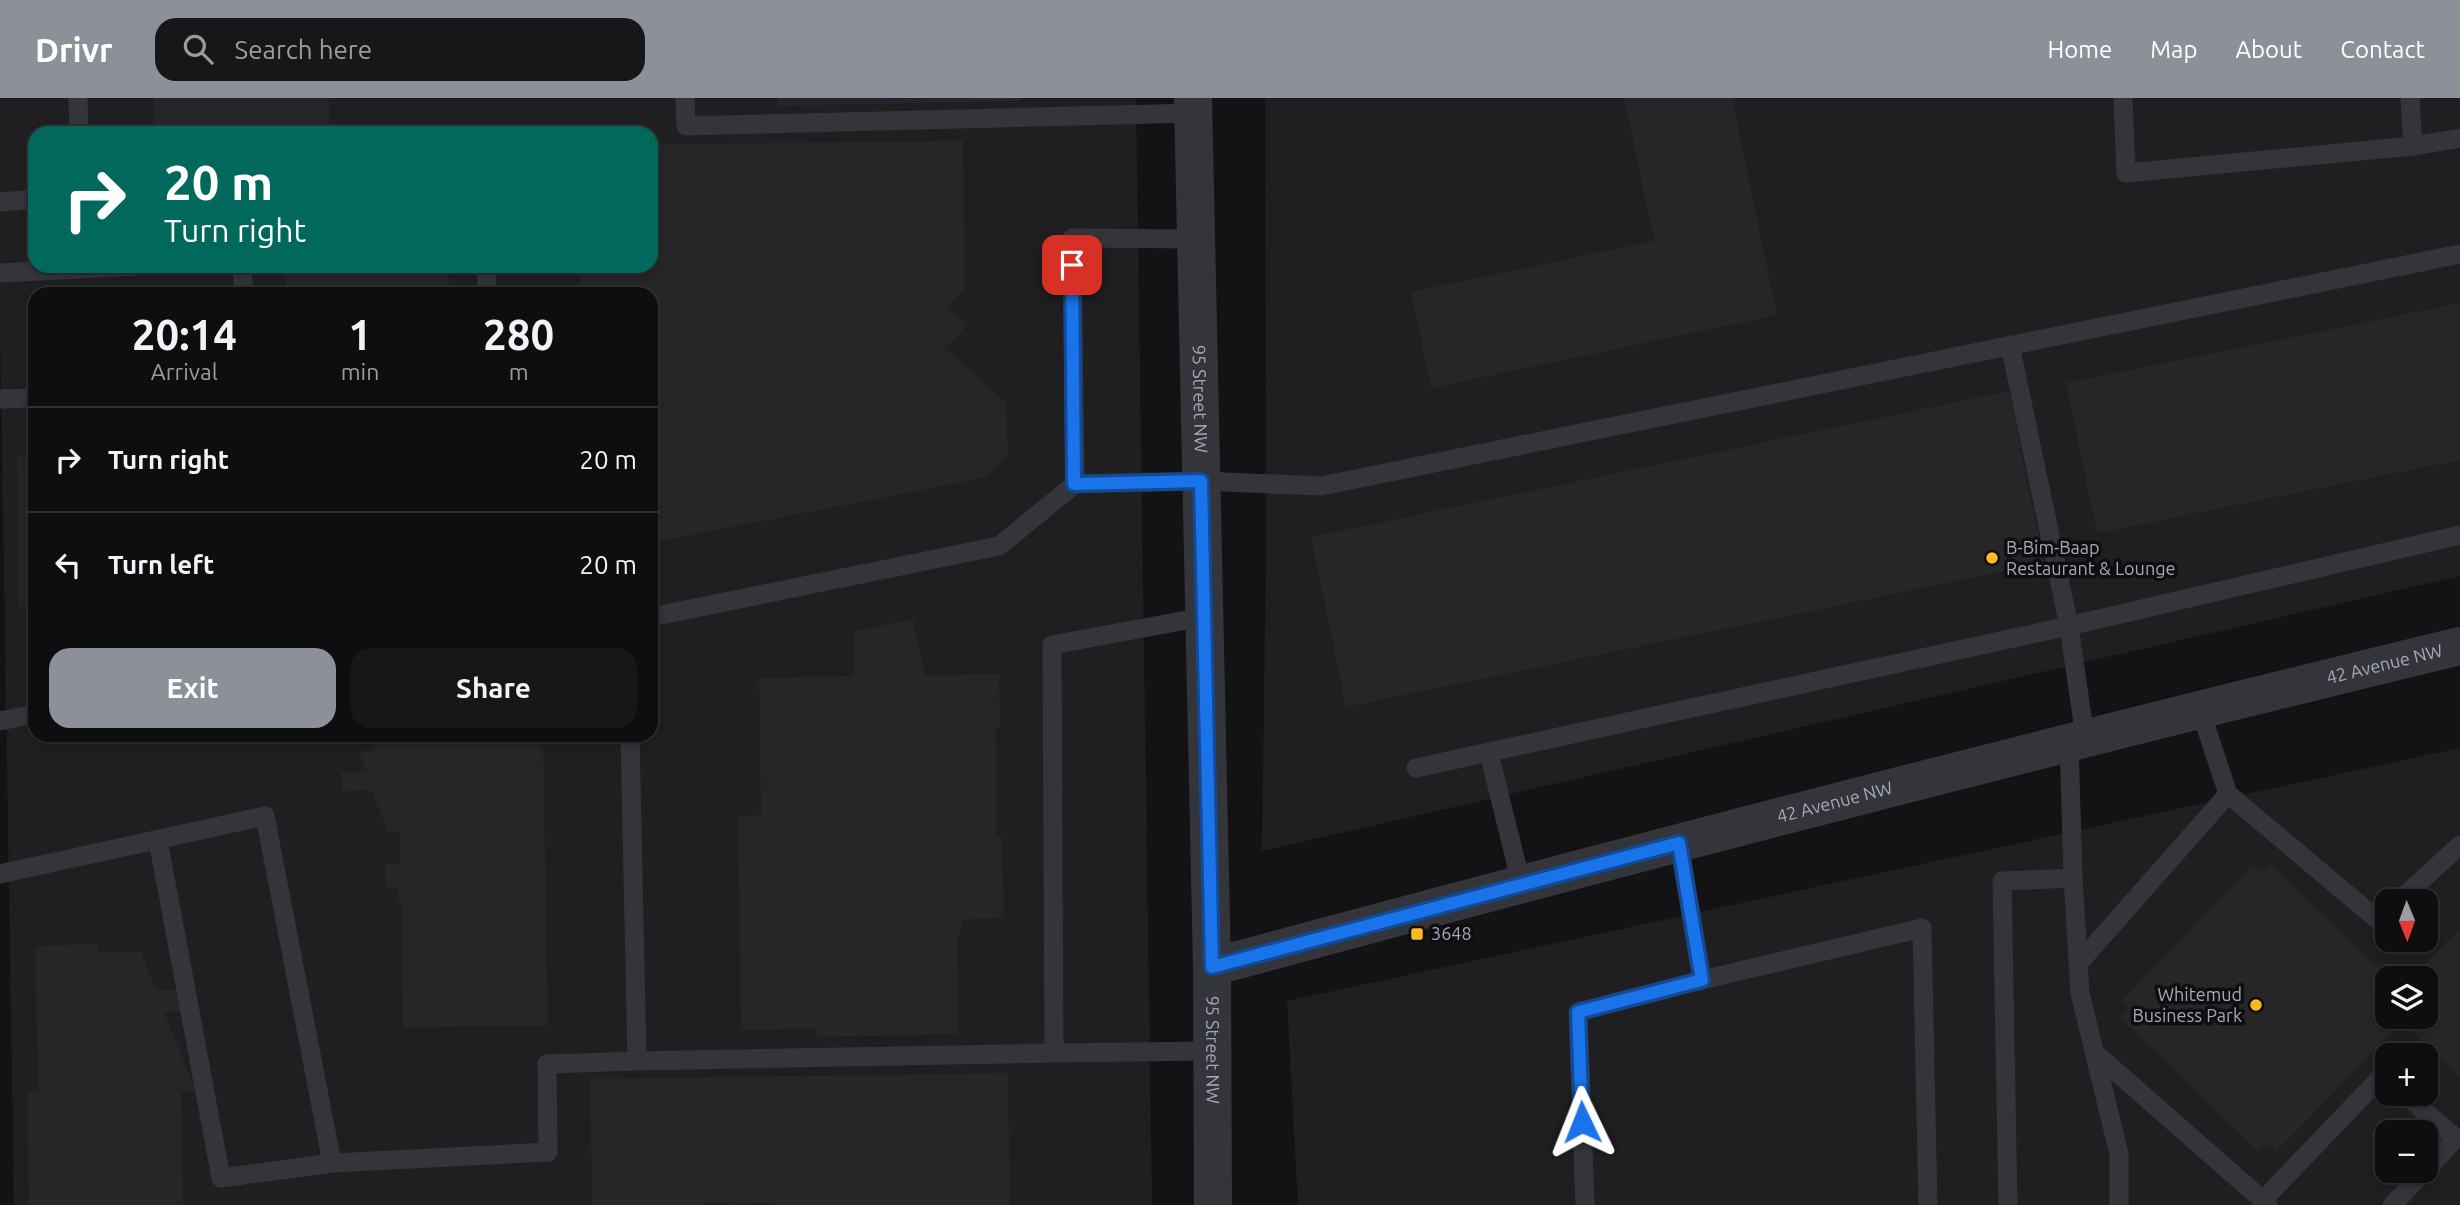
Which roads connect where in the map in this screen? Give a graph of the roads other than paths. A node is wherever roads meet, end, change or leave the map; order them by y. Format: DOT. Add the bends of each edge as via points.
graph roads {
  1 [pos="78,98"];
  2 [pos="685,98"];
  3 [pos="2123,98"];
  4 [pos="2410,98"];
  5 [pos="1193,106"];
  6 [pos="79,126"];
  7 [pos="2460,138"];
  8 [pos="2413,146"];
  9 [pos="28,200"];
  10 [pos="0,202"];
  11 [pos="1196,239"];
  12 [pos="2460,254"];
  13 [pos="28,272"];
  14 [pos="0,273"];
  15 [pos="2010,345"];
  16 [pos="28,398"];
  17 [pos="0,399"];
  18 [pos="1201,481"];
  19 [pos="1074,484"];
  20 [pos="2460,535"];
  21 [pos="658,616"];
  22 [pos="1203,617"];
  23 [pos="2070,626"];
  24 [pos="2460,646"];
  25 [pos="2200,709"];
  26 [pos="28,715"];
  27 [pos="0,721"];
  28 [pos="2077,740"];
  29 [pos="630,742"];
  30 [pos="1489,753"];
  31 [pos="1416,768"];
  32 [pos="2228,794"];
  33 [pos="158,839"];
  34 [pos="1679,843"];
  35 [pos="2460,845"];
  36 [pos="0,874"];
  37 [pos="2073,878"];
  38 [pos="1521,883"];
  39 [pos="2412,889"];
  40 [pos="2375,917"];
  41 [pos="2078,964"];
  42 [pos="1212,967"];
  43 [pos="1702,980"];
  44 [pos="1211,1051"];
  45 [pos="1054,1053"];
  46 [pos="2095,1053"];
  47 [pos="637,1061"];
  48 [pos="2375,1084"];
  49 [pos="2418,1106"];
  50 [pos="2435,1120"];
  51 [pos="2438,1123"];
  52 [pos="2438,1157"];
  53 [pos="332,1163"];
  54 [pos="2413,1183"];
  55 [pos="2266,1203"];
  56 [pos="1213,1205"];
  57 [pos="1585,1205"];
  58 [pos="1928,1205"];
  59 [pos="2008,1205"];
  60 [pos="2119,1205"];
  61 [pos="2392,1205"];
  1 -- 6 [label="lane"];
  2 -- 5 [label="lane" via="686,126"];
  3 -- 8 [label="lane" via="2126,173"];
  4 -- 8 [label="lane"];
  5 -- 11 [label="street, 95 Street NW"];
  7 -- 8 [label="lane"];
  9 -- 10 [label="lane"];
  11 -- 18 [label="street, 95 Street NW"];
  11 -- 19 [label="lane" via="1072,238"];
  12 -- 15 [label="lane"];
  13 -- 14 [label="lane"];
  15 -- 18 [label="lane" via="1321,486"];
  15 -- 23 [label="lane"];
  16 -- 17 [label="lane"];
  18 -- 19 [label="lane"];
  18 -- 22 [label="street, 95 Street NW"];
  19 -- 21 [label="lane" via="999,546"];
  20 -- 23 [label="lane"];
  22 -- 42 [label="street, 95 Street NW"];
  22 -- 45 [label="lane" via="1052,645"];
  23 -- 28 [label="lane"];
  23 -- 30 [label="lane"];
  24 -- 25 [label="street, 42 Avenue NW"];
  25 -- 28 [label="street, 42 Avenue NW"];
  25 -- 32 [label="lane"];
  26 -- 27 [label="lane"];
  28 -- 34 [label="street, 42 Avenue NW"];
  28 -- 37 [label="lane"];
  29 -- 47 [label="lane"];
  30 -- 31 [label="lane"];
  30 -- 38 [label="lane"];
  32 -- 40 [label="lane"];
  32 -- 41 [label="lane"];
  33 -- 36 [label="lane"];
  33 -- 53 [label="lane" via="221,1178"];
  33 -- 53 [label="lane" via="265,816"];
  34 -- 38 [label="street, 42 Avenue NW"];
  34 -- 43 [label="lane"];
  35 -- 39 [label="lane"];
  37 -- 41 [label="lane"];
  37 -- 59 [label="lane" via="2002,881"];
  38 -- 42 [label="street, 42 Avenue NW"];
  41 -- 46 [label="lane"];
  42 -- 44 [label="street, 95 Street NW"];
  43 -- 57 [label="lane" via="1578,1012"];
  43 -- 58 [label="lane" via="1922,928"];
  44 -- 45 [label="lane"];
  44 -- 56 [label="street, 95 Street NW"];
  45 -- 47 [label="lane"];
  46 -- 55 [label="lane"];
  46 -- 60 [label="lane" via="2119,1154"];
  47 -- 53 [label="lane" via="547,1064 548,1152"];
  48 -- 55 [label="lane"];
  49 -- 50 [label="lane"];
  51 -- 52 [label="lane" via="2456,1138"];
  54 -- 61 [label="lane"];
}
